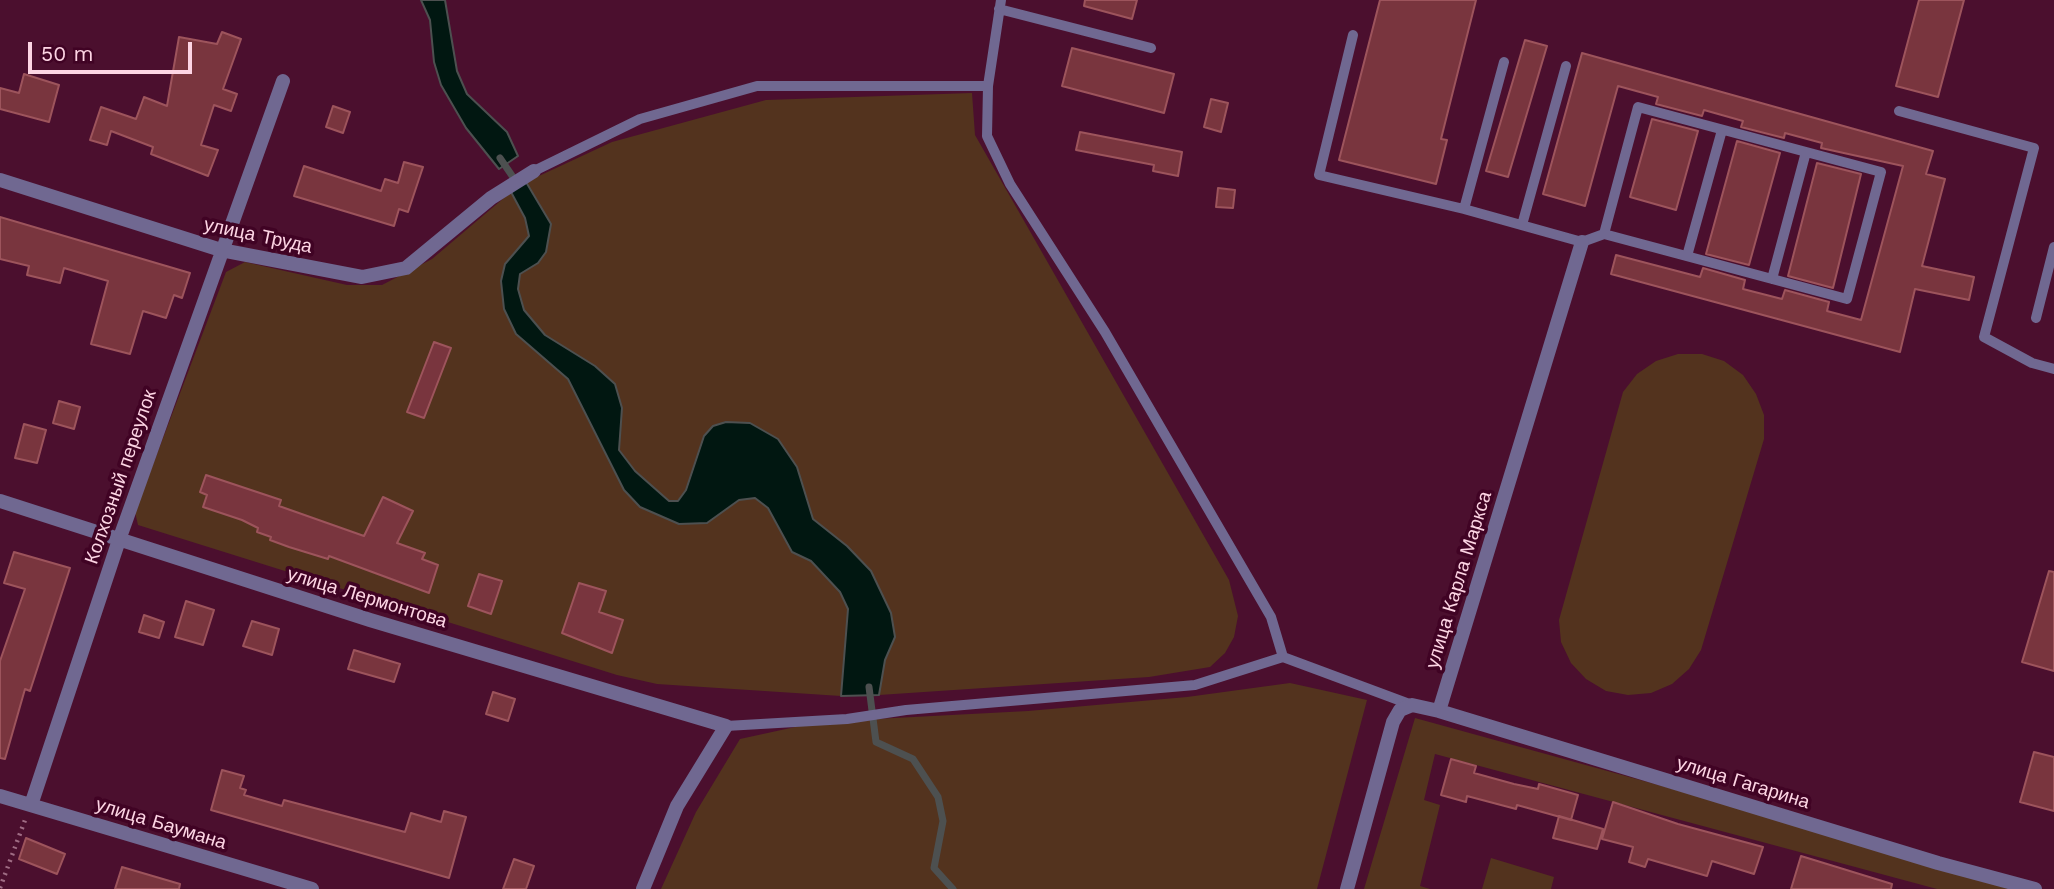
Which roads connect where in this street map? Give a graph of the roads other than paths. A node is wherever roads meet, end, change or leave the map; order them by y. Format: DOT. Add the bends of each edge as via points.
graph roads {
  1 [pos="1000,5"];
  2 [pos="1353,35"];
  3 [pos="1151,48"];
  4 [pos="1504,62"];
  5 [pos="1566,66"];
  6 [pos="283,81"];
  7 [pos="988,86"];
  8 [pos="1899,111"];
  9 [pos="1722,130"];
  10 [pos="1806,152"];
  11 [pos="534,171"];
  12 [pos="0,180"];
  13 [pos="1464,209"];
  14 [pos="1522,225"];
  15 [pos="1604,234"];
  16 [pos="1582,242"];
  17 [pos="2054,247"];
  18 [pos="221,250"];
  19 [pos="1688,256"];
  20 [pos="1772,279"];
  21 [pos="2036,318"];
  22 [pos="2054,369"];
  23 [pos="0,501"];
  24 [pos="119,540"];
  25 [pos="1283,657"];
  26 [pos="1412,705"];
  27 [pos="1439,711"];
  28 [pos="726,726"];
  29 [pos="0,796"];
  30 [pos="31,805"];
  31 [pos="312,889"];
  32 [pos="643,889"];
  33 [pos="1347,889"];
  34 [pos="2035,889"];
  1 -- 3 [label="lane"];
  1 -- 7 [label="lane"];
  2 -- 13 [label="lane" via="1319,175"];
  4 -- 13 [label="lane"];
  5 -- 14 [label="lane"];
  6 -- 18 [label="street, Колхозный переулок"];
  7 -- 11 [label="lane" via="757,86 640,119"];
  7 -- 25 [label="lane" via="987,136 1010,184 1105,332 1264,605"];
  8 -- 22 [label="lane" via="2034,148 1984,337 2032,363"];
  9 -- 10 [label="lane"];
  9 -- 15 [label="lane" via="1638,107"];
  9 -- 19 [label="lane"];
  10 -- 20 [label="lane"];
  10 -- 20 [label="lane" via="1881,172 1847,299"];
  11 -- 18 [label="street, улица Труда" via="491,198 406,268 362,277"];
  12 -- 18 [label="street, улица Труда"];
  13 -- 14 [label="lane"];
  14 -- 16 [label="lane"];
  15 -- 16 [label="lane"];
  15 -- 19 [label="lane"];
  16 -- 27 [label="street, улица Карла Маркса"];
  17 -- 21 [label="lane"];
  18 -- 24 [label="street, Колхозный переулок"];
  19 -- 20 [label="lane"];
  23 -- 24 [label="street, улица Лермонтова"];
  24 -- 28 [label="street, улица Лермонтова"];
  24 -- 30 [label="street, Колхозный переулок"];
  25 -- 26 [label="lane"];
  25 -- 28 [label="lane" via="1195,685 847,719"];
  26 -- 27 [label="street"];
  26 -- 33 [label="street" via="1400,710 1393,722"];
  27 -- 34 [label="street, улица Гагарина"];
  28 -- 32 [label="street" via="677,806"];
  29 -- 30 [label="street, улица Баумана"];
  30 -- 31 [label="street, улица Баумана"];
}
